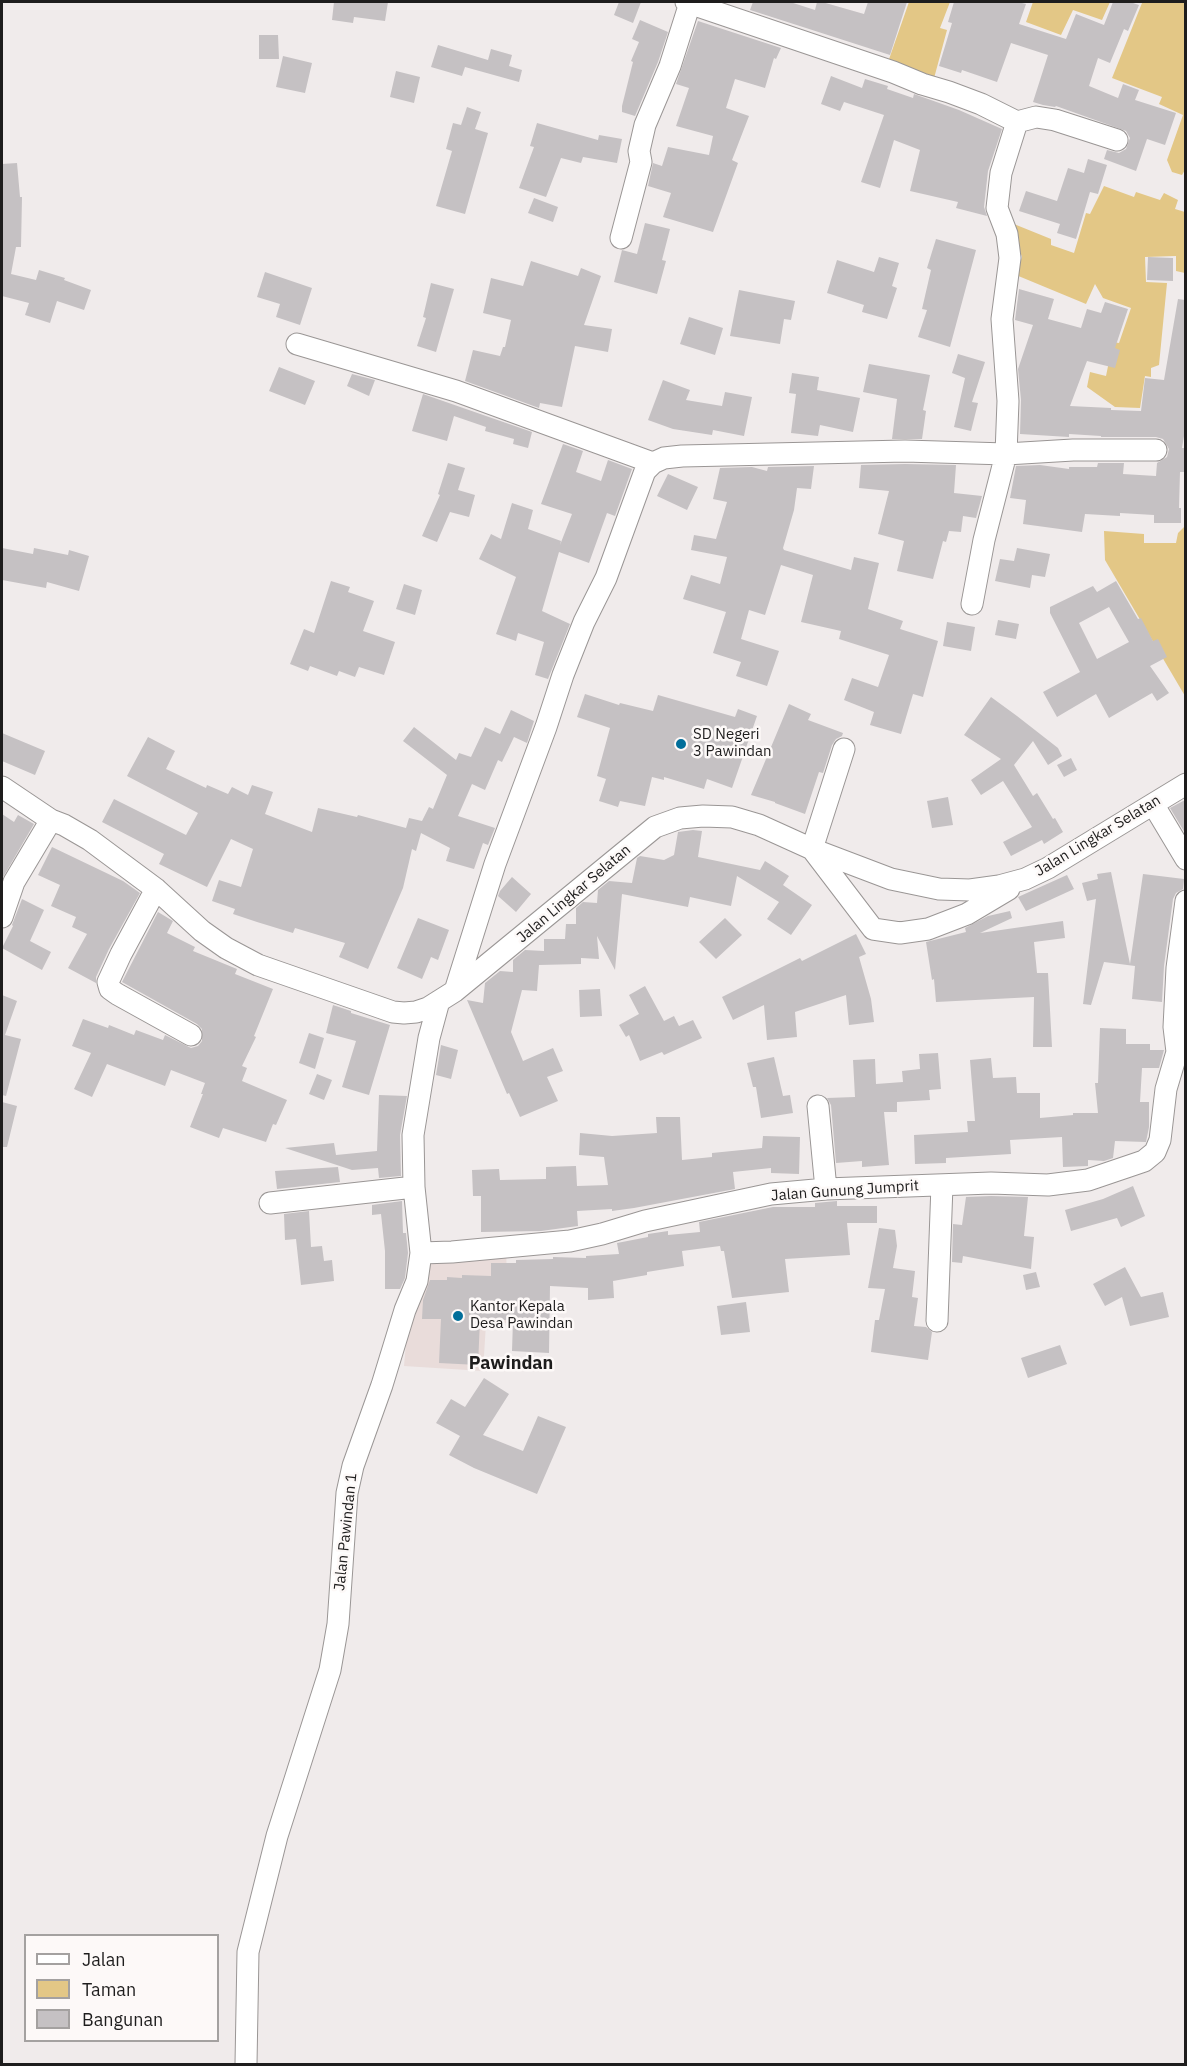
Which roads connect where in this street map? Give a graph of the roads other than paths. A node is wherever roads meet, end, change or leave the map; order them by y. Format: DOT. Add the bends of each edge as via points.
graph roads {
  1 [pos="688,2"];
  2 [pos="1017,122"];
  3 [pos="1117,141"];
  4 [pos="621,238"];
  5 [pos="297,344"];
  6 [pos="1156,450"];
  7 [pos="1006,454"];
  8 [pos="653,463"];
  9 [pos="972,604"];
  10 [pos="844,749"];
  11 [pos="1185,784"];
  12 [pos="2,787"];
  13 [pos="1154,804"];
  14 [pos="51,820"];
  15 [pos="812,849"];
  16 [pos="1185,859"];
  17 [pos="1025,879"];
  18 [pos="156,889"];
  19 [pos="1185,901"];
  20 [pos="2,917"];
  21 [pos="447,996"];
  22 [pos="191,1035"];
  23 [pos="1181,1048"];
  24 [pos="818,1106"];
  25 [pos="942,1185"];
  26 [pos="414,1187"];
  27 [pos="826,1189"];
  28 [pos="270,1203"];
  29 [pos="421,1253"];
  30 [pos="937,1321"];
  31 [pos="246,2064"];
  1 -- 2 [label="street" via="949,92"];
  1 -- 4 [label="street" via="670,66 645,125 639,151 641,162"];
  2 -- 3 [label="street" via="1036,117 1055,120"];
  2 -- 7 [label="street" via="1001,173 997,208 1011,258 1002,319 1008,401"];
  5 -- 8 [label="street" via="456,391"];
  6 -- 7 [label="street"];
  7 -- 8 [label="street" via="905,451 682,456"];
  7 -- 9 [label="street"];
  8 -- 21 [label="street, Jalan Pawindan 1" via="645,471 606,578 563,675"];
  10 -- 15 [label="street"];
  11 -- 13 [label="street, Jalan Lingkar Selatan"];
  12 -- 14 [label="street, Jalan Lingkar Selatan"];
  13 -- 16 [label="street"];
  13 -- 17 [label="street, Jalan Lingkar Selatan"];
  14 -- 18 [label="street, Jalan Lingkar Selatan" via="90,840"];
  14 -- 20 [label="street" via="14,882"];
  15 -- 17 [label="street, Jalan Lingkar Selatan" via="891,879 939,889 970,890"];
  15 -- 17 [label="street" via="873,929 882,931 928,929 967,914"];
  15 -- 21 [label="street, Jalan Lingkar Selatan" via="732,817 680,818 655,827"];
  18 -- 21 [label="street, Jalan Lingkar Selatan" via="202,931 258,964 393,1012 416,1012"];
  18 -- 22 [label="street" via="108,982 117,994"];
  19 -- 23 [label="street" via="1174,1015"];
  21 -- 26 [label="street, Jalan Pawindan 1" via="429,1038 412,1135"];
  23 -- 25 [label="street, Jalan Gunung Jumprit" via="1166,1089 1160,1140 1155,1152 1144,1161 1088,1180 1048,1185"];
  24 -- 27 [label="street"];
  25 -- 27 [label="street, Jalan Gunung Jumprit"];
  25 -- 30 [label="street"];
  26 -- 28 [label="street"];
  26 -- 29 [label="street, Jalan Pawindan 1"];
  27 -- 29 [label="street, Jalan Gunung Jumprit" via="771,1194 570,1241"];
  29 -- 31 [label="street, Jalan Pawindan 1" via="417,1281 347,1493 338,1624 330,1670 277,1836 248,1952"];
}
